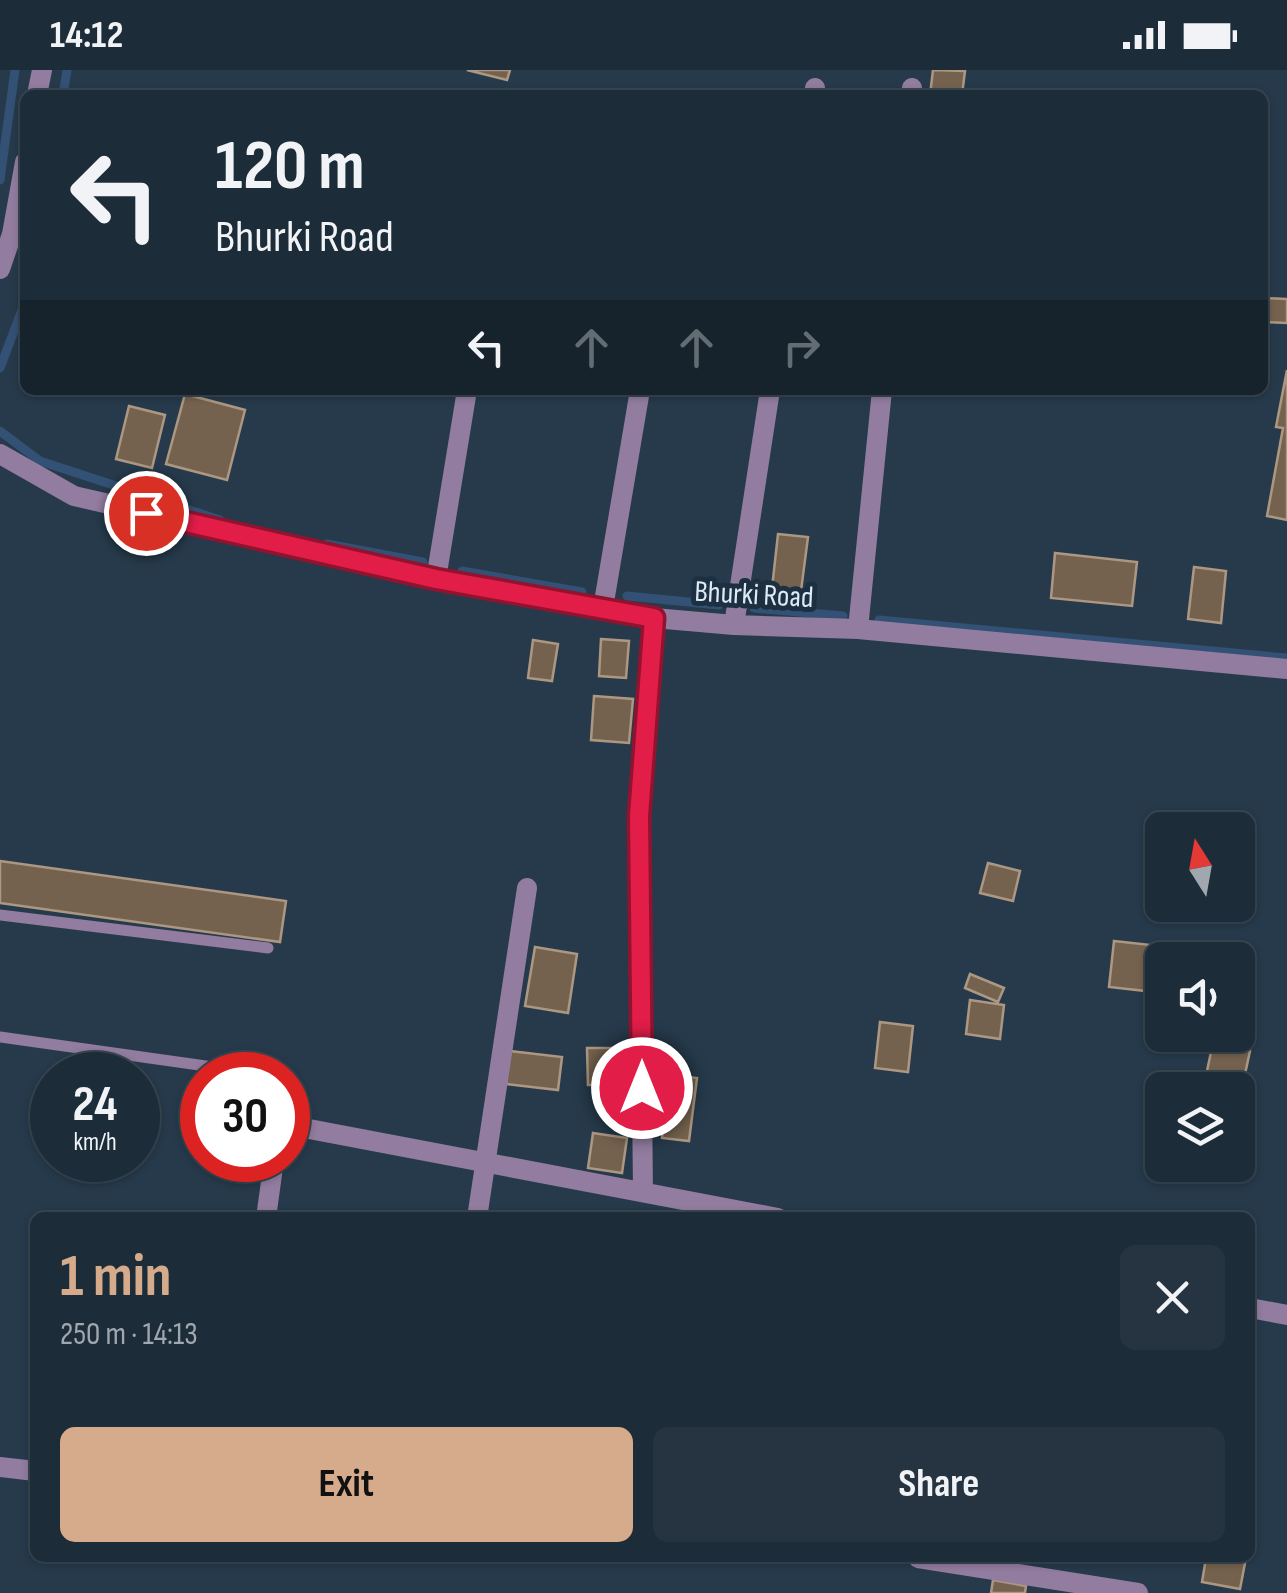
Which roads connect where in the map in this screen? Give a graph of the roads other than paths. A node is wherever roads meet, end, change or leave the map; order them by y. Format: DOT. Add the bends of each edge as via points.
graph roads {
  1 [pos="20,190"];
  2 [pos="0,269"];
  3 [pos="466,395"];
  4 [pos="639,395"];
  5 [pos="769,395"];
  6 [pos="882,395"];
  7 [pos="0,454"];
  8 [pos="436,579"];
  9 [pos="602,608"];
  10 [pos="654,618"];
  11 [pos="734,626"];
  12 [pos="858,630"];
  13 [pos="1287,669"];
  14 [pos="527,888"];
  15 [pos="0,915"];
  16 [pos="268,948"];
  17 [pos="0,1038"];
  18 [pos="180,1063"];
  19 [pos="310,1129"];
  20 [pos="485,1162"];
  21 [pos="271,1182"];
  22 [pos="643,1192"];
  23 [pos="267,1212"];
  24 [pos="478,1212"];
  25 [pos="747,1212"];
  26 [pos="1255,1309"];
  27 [pos="1287,1315"];
  28 [pos="0,1466"];
  29 [pos="30,1470"];
  30 [pos="943,1562"];
  31 [pos="1138,1593"];
  1 -- 2 [label="street"];
  3 -- 8 [label="street"];
  4 -- 9 [label="street"];
  5 -- 11 [label="street"];
  6 -- 12 [label="street"];
  7 -- 8 [label="street, Bhurki Road" via="74,496"];
  8 -- 9 [label="street, Bhurki Road"];
  9 -- 10 [label="street, Bhurki Road"];
  10 -- 11 [label="street, Bhurki Road"];
  10 -- 22 [label="street" via="639,816"];
  11 -- 12 [label="street, Bhurki Road"];
  12 -- 13 [label="street, Bhurki Road"];
  14 -- 20 [label="street"];
  15 -- 16 [label="lane"];
  17 -- 18 [label="lane"];
  19 -- 20 [label="street"];
  20 -- 22 [label="street"];
  20 -- 24 [label="street"];
  21 -- 23 [label="street"];
  22 -- 25 [label="street"];
  26 -- 27 [label="street"];
  28 -- 29 [label="street"];
  30 -- 31 [label="street"];
}
